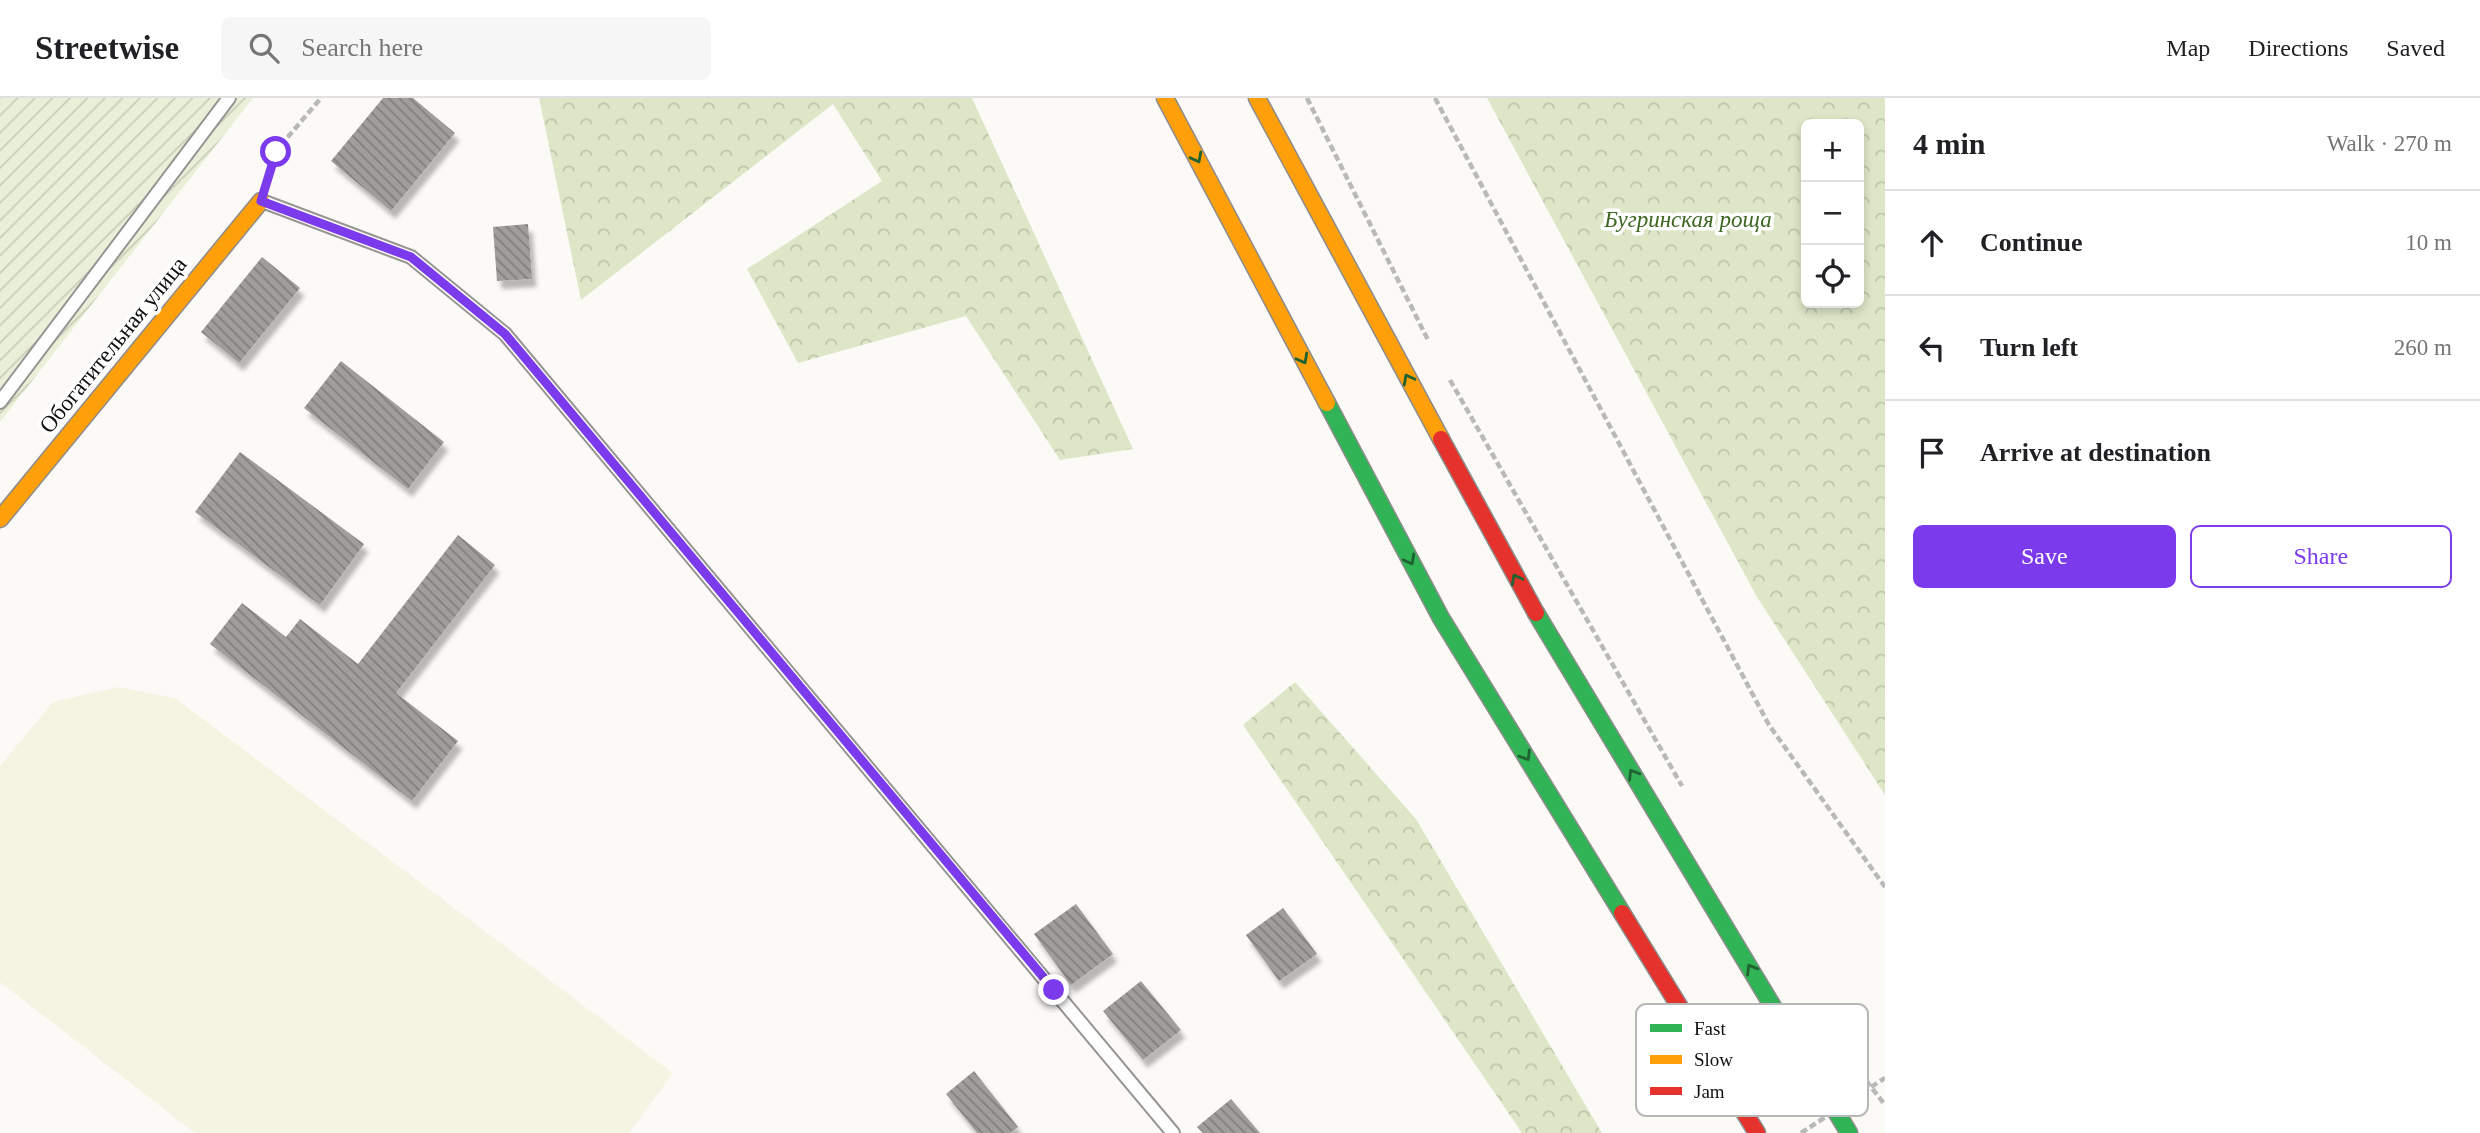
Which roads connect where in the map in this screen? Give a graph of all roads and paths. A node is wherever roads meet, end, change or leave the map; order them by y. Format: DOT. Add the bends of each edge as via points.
graph roads {
  1 [pos="229,98"];
  2 [pos="321,98"];
  3 [pos="1165,98"];
  4 [pos="1257,98"];
  5 [pos="1307,98"];
  6 [pos="1435,98"];
  7 [pos="261,201"];
  8 [pos="1432,347"];
  9 [pos="1445,371"];
  10 [pos="0,402"];
  11 [pos="0,519"];
  12 [pos="1685,791"];
  13 [pos="1885,887"];
  14 [pos="1678,1004"];
  15 [pos="1771,1004"];
  16 [pos="1885,1078"];
  17 [pos="1868,1083"];
  18 [pos="1868,1089"];
  19 [pos="1885,1104"];
  20 [pos="1747,1116"];
  21 [pos="1827,1116"];
  22 [pos="1839,1116"];
  23 [pos="1173,1133"];
  24 [pos="1757,1133"];
  25 [pos="1801,1133"];
  26 [pos="1849,1133"];
  1 -- 10 [label="lane"];
  2 -- 7 [label="path" via="276,152"];
  3 -- 14 [label="main road, one-way" via="1441,618"];
  15 -- 4 [label="main road, one-way" via="1525,595"];
  5 -- 8 [label="path"];
  6 -- 13 [label="path" via="1769,724"];
  7 -- 11 [label="main road, Обогатительная улица"];
  7 -- 23 [label="lane" via="411,257 505,334"];
  9 -- 12 [label="path"];
  16 -- 18 [label="path, bridge"];
  17 -- 19 [label="path"];
  20 -- 24 [label="main road, one-way"];
  21 -- 25 [label="path, bridge"];
  26 -- 22 [label="main road, one-way"];
}
